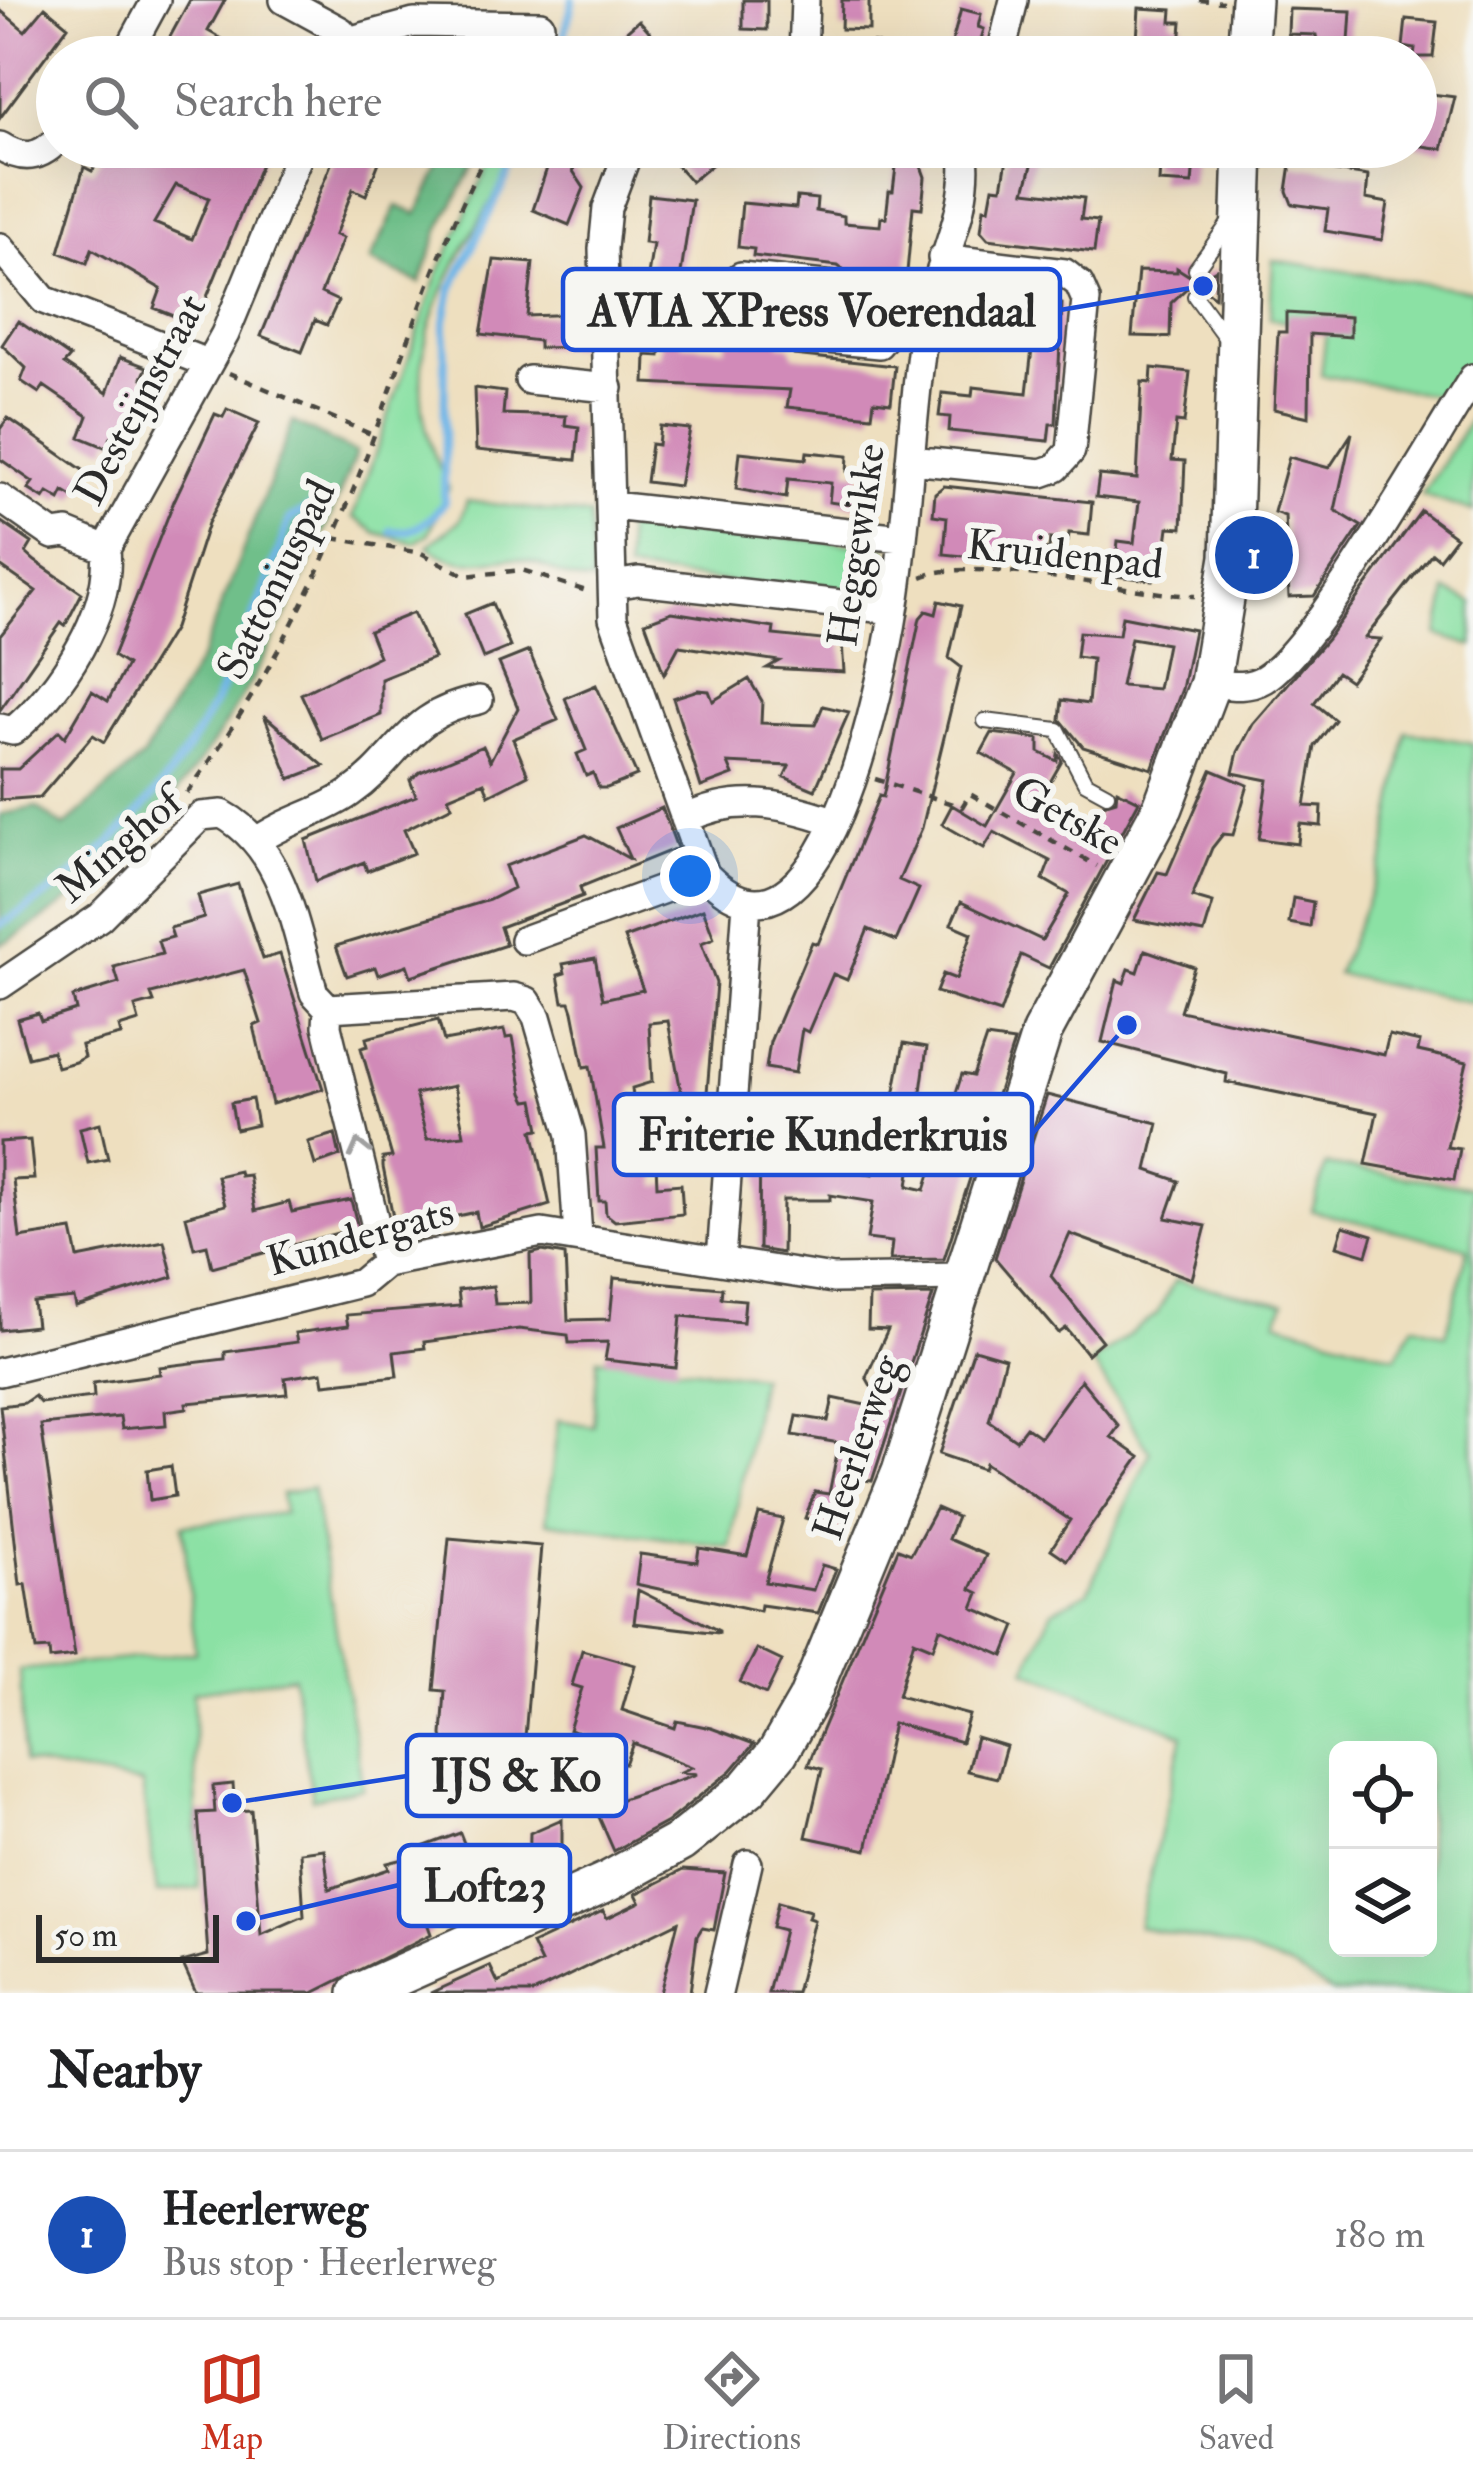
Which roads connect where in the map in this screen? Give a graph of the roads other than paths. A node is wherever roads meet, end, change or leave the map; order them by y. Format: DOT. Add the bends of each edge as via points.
graph roads {
  1 [pos="156,0"];
  2 [pos="284,0"];
  3 [pos="805,0"];
  4 [pos="1014,0"];
  5 [pos="1239,1"];
  6 [pos="540,25"];
  7 [pos="136,36"];
  8 [pos="343,36"];
  9 [pos="379,36"];
  10 [pos="796,36"];
  11 [pos="1005,36"];
  12 [pos="1244,36"];
  13 [pos="0,146"];
  14 [pos="36,155"];
  15 [pos="293,168"];
  16 [pos="622,168"];
  17 [pos="962,168"];
  18 [pos="1244,168"];
  19 [pos="1243,204"];
  20 [pos="0,247"];
  21 [pos="942,259"];
  22 [pos="1196,268"];
  23 [pos="1195,296"];
  24 [pos="893,325"];
  25 [pos="924,329"];
  26 [pos="1239,355"];
  27 [pos="207,364"];
  28 [pos="1473,378"];
  29 [pos="530,380"];
  30 [pos="609,388"];
  31 [pos="910,460"];
  32 [pos="0,497"];
  33 [pos="612,506"];
  34 [pos="902,538"];
  35 [pos="106,549"];
  36 [pos="613,585"];
  37 [pos="894,610"];
  38 [pos="1210,683"];
  39 [pos="478,700"];
  40 [pos="985,721"];
  41 [pos="0,728"];
  42 [pos="1107,794"];
  43 [pos="685,819"];
  44 [pos="833,821"];
  45 [pos="257,841"];
  46 [pos="705,874"];
  47 [pos="746,903"];
  48 [pos="524,940"];
  49 [pos="0,985"];
  50 [pos="328,1008"];
  51 [pos="578,1236"];
  52 [pos="722,1258"];
  53 [pos="385,1263"];
  54 [pos="963,1277"];
  55 [pos="0,1372"];
  56 [pos="748,1864"];
  57 [pos="359,1993"];
  58 [pos="718,1993"];
  1 -- 7 [label="street"];
  2 -- 8 [label="street"];
  3 -- 10 [label="street"];
  4 -- 11 [label="street"];
  5 -- 12 [label="main road"];
  6 -- 9 [label="street" via="414,22"];
  13 -- 14 [label="street"];
  15 -- 27 [label="street, Desteijnstraat"];
  16 -- 30 [label="street" via="607,208"];
  17 -- 21 [label="street, Heggewikke" via="963,194"];
  18 -- 19 [label="main road, Heerlerweg"];
  19 -- 22 [label="lane"];
  19 -- 26 [label="main road, Heerlerweg"];
  20 -- 27 [label="street" via="44,300"];
  21 -- 25 [label="street, Heggewikke"];
  21 -- 31 [label="street" via="1065,273 1079,284 1086,300 1071,451 1042,473"];
  23 -- 26 [label="lane"];
  24 -- 24 [label="street" via="887,314 830,305 832,286 742,276 737,310 807,321 805,337 879,344"];
  24 -- 25 [label="street"];
  25 -- 31 [label="street, Heggewikke"];
  26 -- 38 [label="main road, Heerlerweg" via="1226,597"];
  27 -- 35 [label="street, Desteijnstraat"];
  28 -- 38 [label="street" via="1278,668 1248,685"];
  29 -- 30 [label="street"];
  30 -- 33 [label="street"];
  31 -- 34 [label="street, Heggewikke"];
  32 -- 35 [label="street" via="52,536 67,533"];
  33 -- 34 [label="street"];
  33 -- 36 [label="street"];
  34 -- 37 [label="street, Heggewikke"];
  35 -- 41 [label="street, Desteijnstraat" via="109,577 93,623 34,712 13,731"];
  36 -- 37 [label="street" via="638,581"];
  36 -- 43 [label="street" via="613,618"];
  37 -- 44 [label="street, Heggewikke" via="866,738"];
  38 -- 54 [label="main road, Heerlerweg" via="1124,880 1042,1032"];
  39 -- 45 [label="street" via="446,706 410,729 350,794"];
  40 -- 42 [label="lane" via="1058,730 1085,782"];
  43 -- 44 [label="street" via="748,802"];
  43 -- 46 [label="street"];
  44 -- 47 [label="street, Heggewikke" via="795,890"];
  45 -- 49 [label="street, Minghof" via="222,814 201,816 100,917"];
  45 -- 50 [label="street" via="278,874 314,993"];
  46 -- 47 [label="street"];
  46 -- 48 [label="street"];
  47 -- 52 [label="street"];
  50 -- 51 [label="street" via="527,1001 571,1135"];
  53 -- 50 [label="street, one-way"];
  51 -- 52 [label="street, Kundergats"];
  51 -- 53 [label="street, Kundergats" via="542,1233"];
  52 -- 54 [label="street, Kundergats" via="833,1279"];
  53 -- 55 [label="street, Kundergats" via="361,1283"];
  54 -- 57 [label="main road, Heerlerweg" via="887,1513 808,1700 766,1768 730,1806 639,1866"];
  56 -- 58 [label="street"];
}
